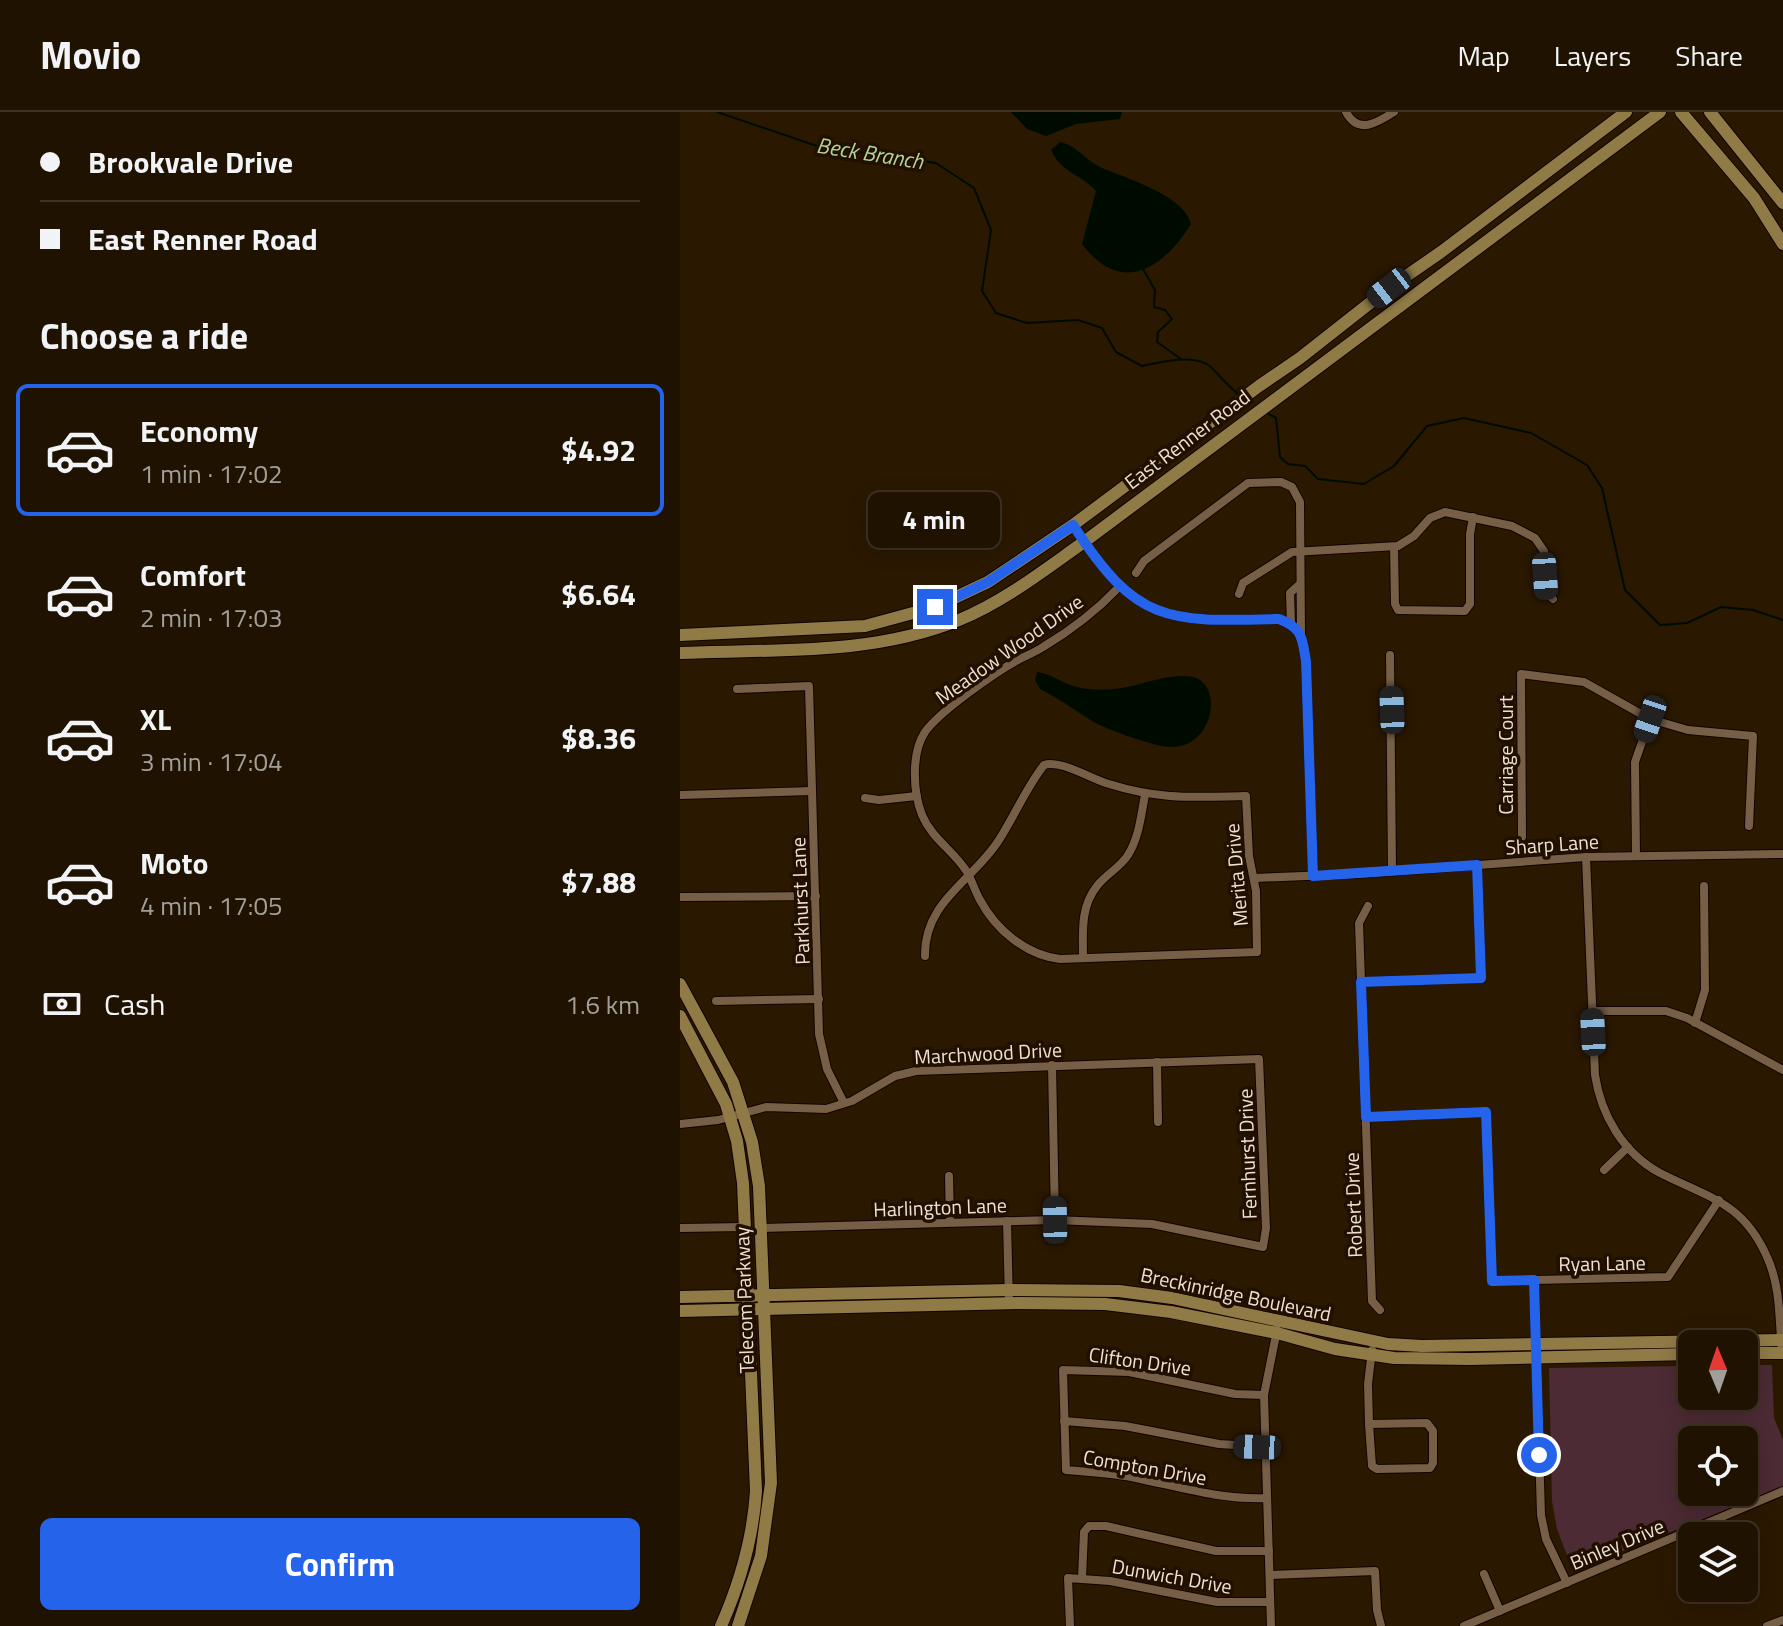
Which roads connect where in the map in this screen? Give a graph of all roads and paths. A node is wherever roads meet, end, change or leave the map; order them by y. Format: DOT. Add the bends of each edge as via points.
graph roads {
  1 [pos="1346,112"];
  2 [pos="1394,112"];
  3 [pos="1626,112"];
  4 [pos="1660,112"];
  5 [pos="1681,112"];
  6 [pos="1710,112"];
  7 [pos="1783,203"];
  8 [pos="1497,210"];
  9 [pos="1507,225"];
  10 [pos="1783,244"];
  11 [pos="1300,358"];
  12 [pos="1311,374"];
  13 [pos="1473,517"];
  14 [pos="1073,525"];
  15 [pos="1084,542"];
  16 [pos="1394,547"];
  17 [pos="1302,551"];
  18 [pos="1136,573"];
  19 [pos="1300,584"];
  20 [pos="1119,587"];
  21 [pos="1239,594"];
  22 [pos="1553,599"];
  23 [pos="1291,624"];
  24 [pos="1301,634"];
  25 [pos="680,635"];
  26 [pos="680,653"];
  27 [pos="1390,655"];
  28 [pos="737,689"];
  29 [pos="1650,719"];
  30 [pos="812,791"];
  31 [pos="680,795"];
  32 [pos="1145,795"];
  33 [pos="917,796"];
  34 [pos="865,798"];
  35 [pos="1749,826"];
  36 [pos="1522,837"];
  37 [pos="1783,854"];
  38 [pos="1636,855"];
  39 [pos="1586,857"];
  40 [pos="1477,865"];
  41 [pos="1392,871"];
  42 [pos="969,875"];
  43 [pos="1313,876"];
  44 [pos="1254,878"];
  45 [pos="1704,886"];
  46 [pos="816,896"];
  47 [pos="680,897"];
  48 [pos="1368,906"];
  49 [pos="1257,952"];
  50 [pos="925,956"];
  51 [pos="1083,958"];
  52 [pos="1361,982"];
  53 [pos="680,984"];
  54 [pos="819,999"];
  55 [pos="716,1001"];
  56 [pos="686,1007"];
  57 [pos="1592,1011"];
  58 [pos="680,1016"];
  59 [pos="1695,1023"];
  60 [pos="1259,1059"];
  61 [pos="1157,1062"];
  62 [pos="1052,1065"];
  63 [pos="1783,1070"];
  64 [pos="844,1103"];
  65 [pos="744,1112"];
  66 [pos="730,1117"];
  67 [pos="1366,1117"];
  68 [pos="1158,1122"];
  69 [pos="680,1124"];
  70 [pos="1628,1147"];
  71 [pos="1604,1170"];
  72 [pos="949,1176"];
  73 [pos="1719,1200"];
  74 [pos="1055,1220"];
  75 [pos="1007,1221"];
  76 [pos="950,1222"];
  77 [pos="745,1227"];
  78 [pos="680,1228"];
  79 [pos="760,1228"];
  80 [pos="1263,1247"];
  81 [pos="1779,1275"];
  82 [pos="1534,1280"];
  83 [pos="749,1295"];
  84 [pos="764,1295"];
  85 [pos="1009,1296"];
  86 [pos="680,1297"];
  87 [pos="765,1309"];
  88 [pos="749,1310"];
  89 [pos="1380,1310"];
  90 [pos="680,1311"];
  91 [pos="1278,1327"];
  92 [pos="1782,1346"];
  93 [pos="1372,1348"];
  94 [pos="1758,1350"];
  95 [pos="1536,1351"];
  96 [pos="1678,1354"];
  97 [pos="1264,1395"];
  98 [pos="1064,1421"];
  99 [pos="1369,1424"];
  100 [pos="1266,1447"];
  101 [pos="1066,1470"];
  102 [pos="1783,1491"];
  103 [pos="1267,1498"];
  104 [pos="755,1506"];
  105 [pos="769,1507"];
  106 [pos="1269,1551"];
  107 [pos="1484,1574"];
  108 [pos="1270,1575"];
  109 [pos="1082,1578"];
  110 [pos="1567,1583"];
  111 [pos="1270,1602"];
  112 [pos="1500,1611"];
  113 [pos="1783,1620"];
  114 [pos="721,1626"];
  115 [pos="738,1626"];
  116 [pos="1070,1626"];
  117 [pos="1271,1626"];
  118 [pos="1381,1626"];
  119 [pos="1464,1626"];
  120 [pos="1767,1626"];
  1 -- 2 [label="street" via="1361,126 1374,125"];
  3 -- 8 [label="street, East Renner Road"];
  4 -- 9 [label="street, East Renner Road"];
  5 -- 10 [label="street" via="1754,198"];
  6 -- 7 [label="street"];
  8 -- 9 [label="street"];
  8 -- 11 [label="street, East Renner Road"];
  9 -- 12 [label="street, East Renner Road"];
  11 -- 12 [label="street"];
  11 -- 14 [label="street, East Renner Road"];
  12 -- 15 [label="street, East Renner Road"];
  13 -- 16 [label="street" via="1440,513 1409,541"];
  13 -- 16 [label="street" via="1470,604 1463,612 1398,610"];
  13 -- 22 [label="street" via="1523,530 1539,542 1546,592"];
  14 -- 15 [label="street"];
  14 -- 25 [label="street, East Renner Road" via="988,582 891,621"];
  15 -- 20 [label="street"];
  15 -- 26 [label="street, East Renner Road" via="989,605 899,639 839,647"];
  16 -- 17 [label="street"];
  17 -- 18 [label="street" via="1298,495 1292,487 1248,483 1144,561"];
  17 -- 19 [label="street"];
  17 -- 21 [label="street" via="1279,558 1243,583"];
  19 -- 23 [label="street" via="1290,593"];
  19 -- 24 [label="street"];
  20 -- 23 [label="street" via="1142,604 1178,618 1279,619"];
  20 -- 33 [label="street, Meadow Wood Drive" via="1046,646 1009,665 931,725 916,757"];
  23 -- 24 [label="street"];
  24 -- 43 [label="street"];
  27 -- 41 [label="street"];
  28 -- 30 [label="street, Parkhurst Lane" via="809,686"];
  29 -- 35 [label="street" via="1688,730 1753,736"];
  29 -- 36 [label="street, Carriage Court" via="1584,682 1521,674"];
  29 -- 38 [label="street" via="1635,762"];
  30 -- 31 [label="street"];
  30 -- 46 [label="street, Parkhurst Lane"];
  32 -- 42 [label="street" via="1055,762 1044,765 999,840"];
  32 -- 44 [label="street, Merita Drive" via="1246,796"];
  32 -- 51 [label="street" via="1128,856 1090,897 1082,925"];
  33 -- 34 [label="street"];
  33 -- 42 [label="street, Meadow Wood Drive" via="929,830"];
  37 -- 38 [label="street, Sharp Lane"];
  38 -- 39 [label="street, Sharp Lane"];
  39 -- 40 [label="street, Sharp Lane"];
  39 -- 57 [label="street"];
  40 -- 41 [label="street, Sharp Lane"];
  40 -- 52 [label="street" via="1481,978"];
  41 -- 43 [label="street, Sharp Lane"];
  42 -- 50 [label="street" via="937,909 926,935"];
  42 -- 51 [label="street, Meadow Wood Drive" via="984,908 1012,939 1050,958"];
  43 -- 44 [label="street, Sharp Lane"];
  44 -- 49 [label="street, Merita Drive"];
  45 -- 59 [label="street" via="1705,990"];
  46 -- 47 [label="street"];
  46 -- 54 [label="street, Parkhurst Lane"];
  48 -- 52 [label="street, Robert Drive" via="1359,923"];
  49 -- 51 [label="street, Meadow Wood Drive"];
  52 -- 67 [label="street, Robert Drive"];
  53 -- 56 [label="street, Telecom Parkway"];
  54 -- 55 [label="street"];
  54 -- 64 [label="street, Parkhurst Lane" via="823,1054"];
  56 -- 65 [label="street, Telecom Parkway" via="728,1073"];
  57 -- 59 [label="street" via="1652,1009"];
  57 -- 70 [label="street" via="1597,1086 1608,1118"];
  58 -- 66 [label="street, Telecom Parkway"];
  59 -- 63 [label="street"];
  60 -- 61 [label="street, Marchwood Drive"];
  60 -- 80 [label="street, Fernhurst Drive"];
  61 -- 62 [label="street, Marchwood Drive"];
  61 -- 68 [label="street"];
  62 -- 64 [label="street, Marchwood Drive" via="908,1073"];
  62 -- 74 [label="street"];
  64 -- 65 [label="street, Marchwood Drive" via="812,1110 766,1107"];
  65 -- 66 [label="street, Marchwood Drive"];
  65 -- 79 [label="street, Telecom Parkway" via="756,1169"];
  66 -- 69 [label="street, Marchwood Drive"];
  66 -- 77 [label="street, Telecom Parkway"];
  67 -- 82 [label="street, Ryan Lane" via="1486,1112 1492,1281"];
  67 -- 89 [label="street, Robert Drive" via="1372,1301"];
  70 -- 71 [label="street"];
  70 -- 73 [label="street" via="1659,1172"];
  72 -- 76 [label="street"];
  73 -- 81 [label="street" via="1748,1226"];
  73 -- 82 [label="street, Ryan Lane" via="1668,1277"];
  74 -- 75 [label="street, Harlington Lane"];
  74 -- 80 [label="street, Harlington Lane" via="1152,1224"];
  75 -- 76 [label="street, Harlington Lane"];
  75 -- 85 [label="street"];
  76 -- 79 [label="street, Harlington Lane"];
  77 -- 78 [label="street"];
  77 -- 83 [label="street, Telecom Parkway"];
  79 -- 84 [label="street, Telecom Parkway"];
  81 -- 92 [label="street"];
  82 -- 95 [label="street"];
  83 -- 84 [label="street, Breckinridge Boulevard"];
  83 -- 86 [label="street, Breckinridge Boulevard"];
  83 -- 88 [label="street, Telecom Parkway"];
  84 -- 85 [label="street, Breckinridge Boulevard"];
  84 -- 87 [label="street, Telecom Parkway"];
  85 -- 87 [label="street, Breckinridge Boulevard"];
  85 -- 91 [label="street, Breckinridge Boulevard" via="1119,1291 1172,1298"];
  87 -- 88 [label="street, Breckinridge Boulevard"];
  87 -- 105 [label="street, Telecom Parkway"];
  88 -- 90 [label="street, Breckinridge Boulevard"];
  88 -- 104 [label="street, Telecom Parkway"];
  91 -- 93 [label="street, Breckinridge Boulevard" via="1335,1349"];
  91 -- 97 [label="street"];
  92 -- 94 [label="street"];
  92 -- 95 [label="street, Breckinridge Boulevard"];
  93 -- 95 [label="street, Breckinridge Boulevard" via="1418,1360"];
  93 -- 99 [label="street"];
  95 -- 96 [label="street, Breckinridge Boulevard"];
  95 -- 110 [label="street" via="1543,1527"];
  97 -- 98 [label="street, Clifton Drive" via="1129,1372 1063,1370"];
  97 -- 100 [label="street"];
  98 -- 100 [label="street"];
  98 -- 101 [label="street, Clifton Drive"];
  99 -- 99 [label="street" via="1372,1466 1426,1469 1433,1463 1433,1431 1427,1423"];
  100 -- 103 [label="street"];
  101 -- 103 [label="street, Compton Drive" via="1133,1477 1219,1497"];
  102 -- 110 [label="street, Binley Drive"];
  103 -- 106 [label="street"];
  104 -- 105 [label="street"];
  104 -- 114 [label="street, Telecom Parkway" via="742,1571"];
  105 -- 115 [label="street, Telecom Parkway" via="761,1556"];
  106 -- 108 [label="street"];
  106 -- 109 [label="street" via="1216,1551 1089,1526 1084,1532"];
  107 -- 112 [label="street"];
  108 -- 111 [label="street"];
  108 -- 118 [label="street" via="1375,1571"];
  109 -- 111 [label="street, Dunwich Drive" via="1216,1602"];
  109 -- 116 [label="street, Dunwich Drive" via="1068,1578"];
  110 -- 112 [label="street, Binley Drive"];
  111 -- 117 [label="street"];
  112 -- 119 [label="street, Binley Drive"];
  113 -- 120 [label="street"];
}
